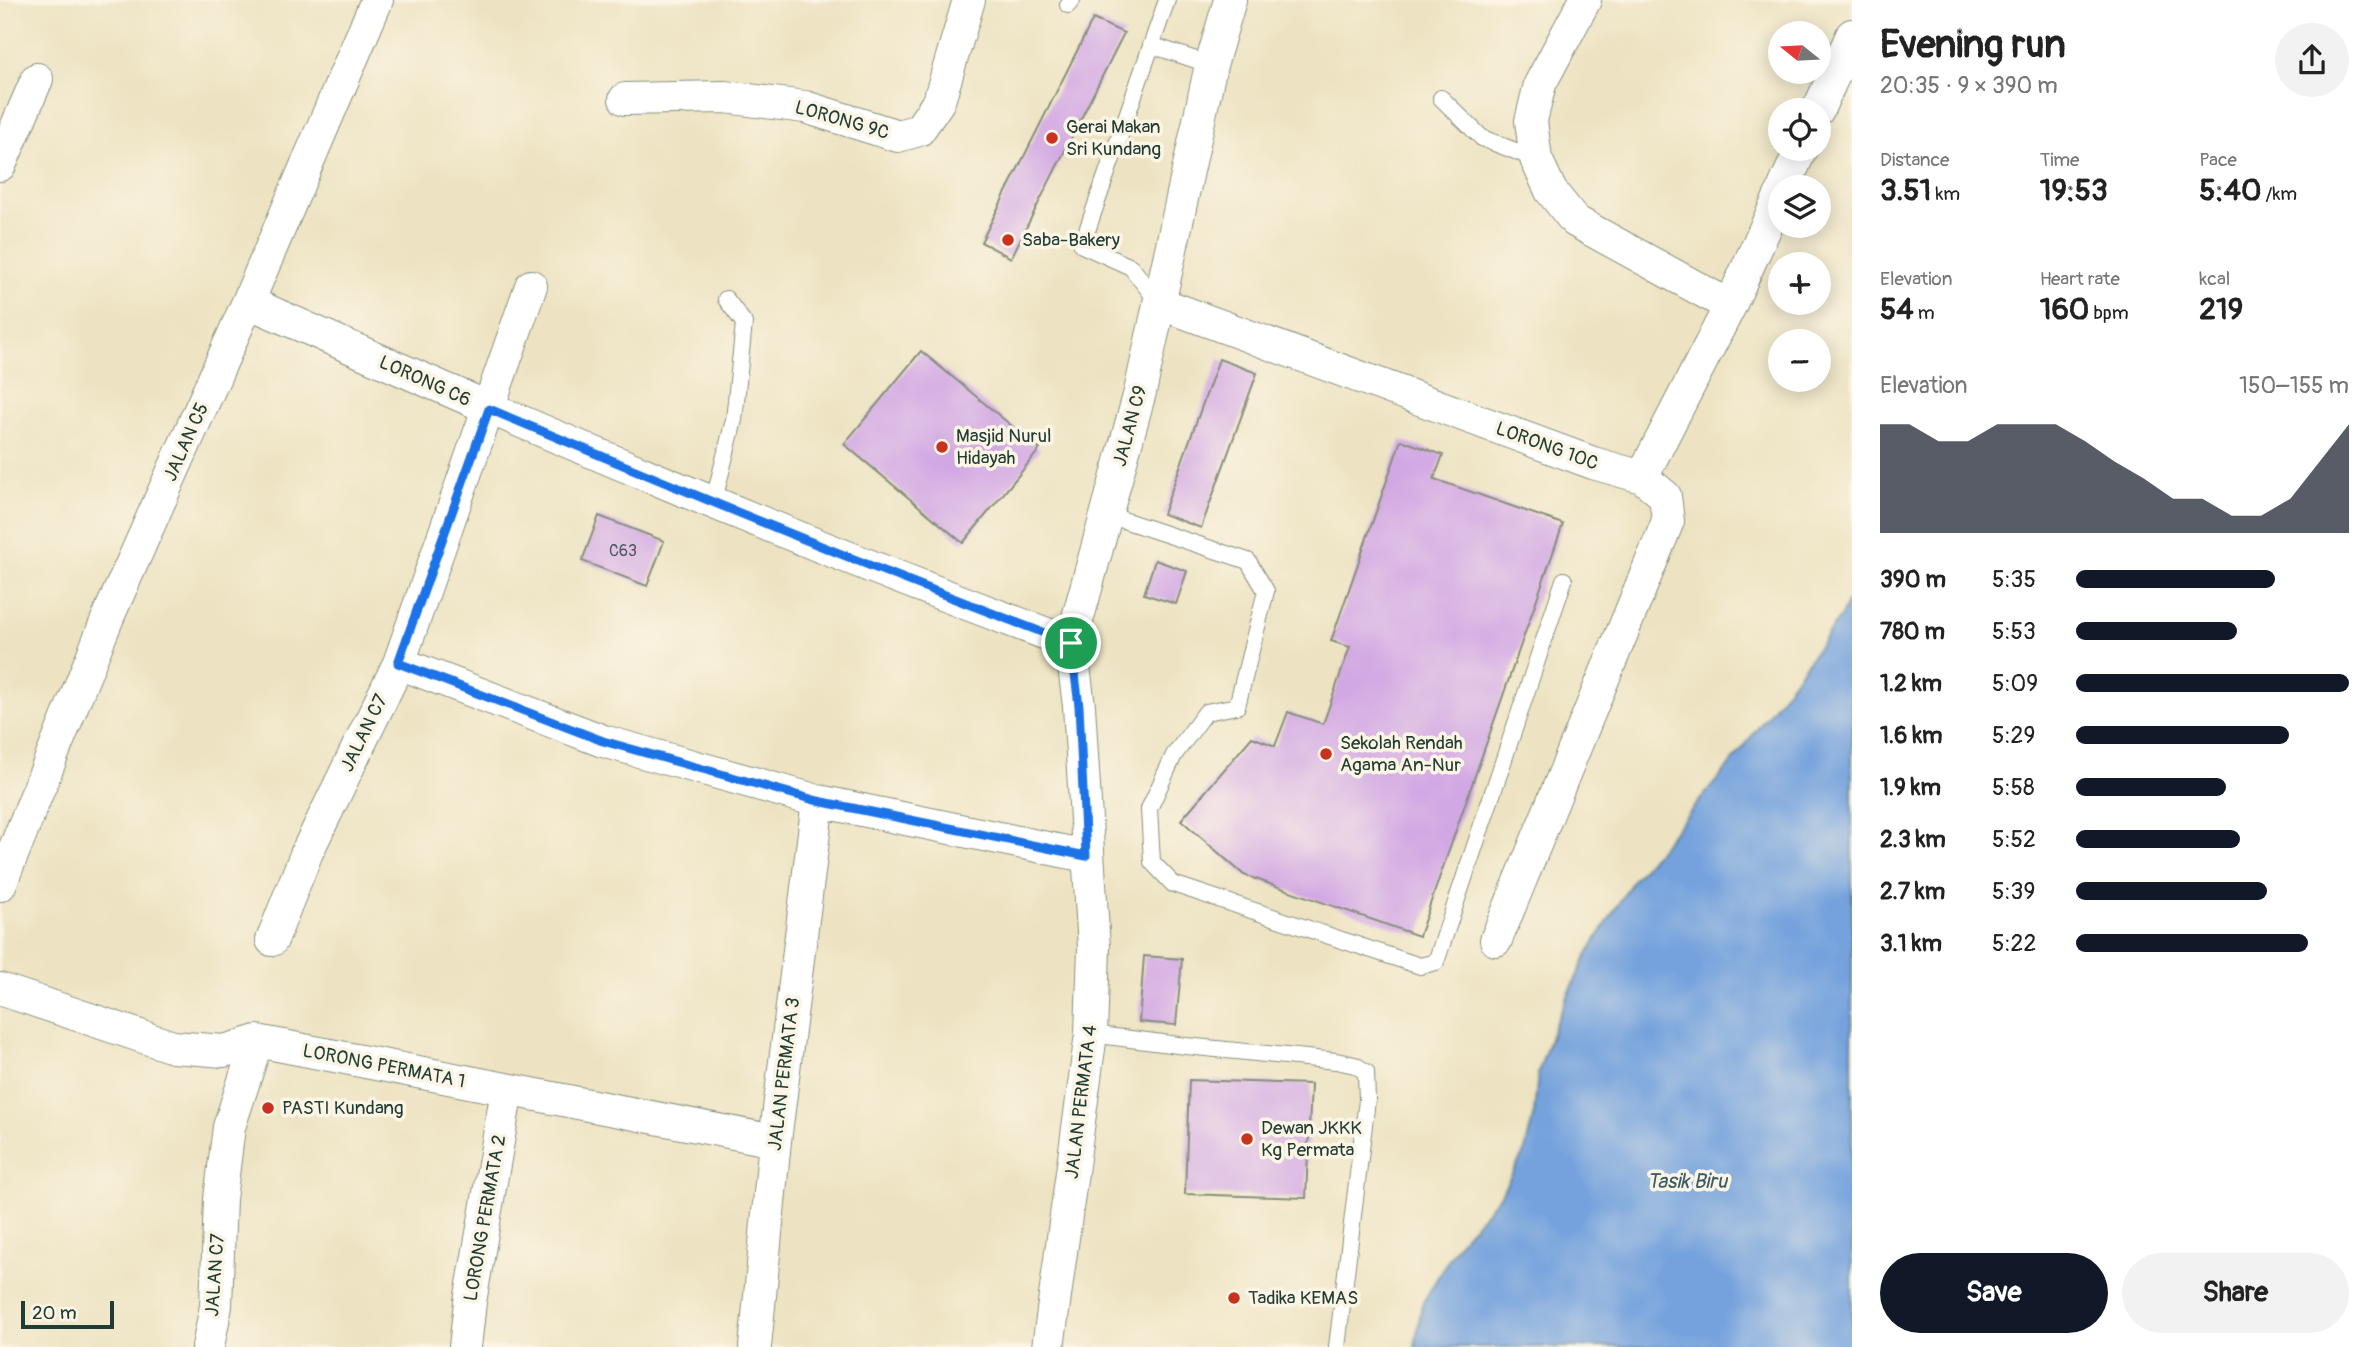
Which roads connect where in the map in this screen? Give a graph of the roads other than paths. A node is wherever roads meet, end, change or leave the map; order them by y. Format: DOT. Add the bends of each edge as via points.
graph roads {
  1 [pos="377,0"];
  2 [pos="969,0"];
  3 [pos="1167,0"];
  4 [pos="1230,0"];
  5 [pos="1585,0"];
  6 [pos="1852,35"];
  7 [pos="1151,46"];
  8 [pos="1211,65"];
  9 [pos="37,79"];
  10 [pos="1441,97"];
  11 [pos="1823,98"];
  12 [pos="625,99"];
  13 [pos="1536,159"];
  14 [pos="0,165"];
  15 [pos="1768,222"];
  16 [pos="531,286"];
  17 [pos="726,299"];
  18 [pos="248,302"];
  19 [pos="1159,303"];
  20 [pos="1730,306"];
  21 [pos="489,409"];
  22 [pos="1642,477"];
  23 [pos="713,504"];
  24 [pos="1105,514"];
  25 [pos="1564,580"];
  26 [pos="1071,643"];
  27 [pos="398,663"];
  28 [pos="818,801"];
  29 [pos="1086,856"];
  30 [pos="0,885"];
  31 [pos="272,940"];
  32 [pos="1496,940"];
  33 [pos="0,989"];
  34 [pos="1091,1034"];
  35 [pos="257,1041"];
  36 [pos="507,1090"];
  37 [pos="775,1141"];
  38 [pos="208,1347"];
  39 [pos="466,1347"];
  40 [pos="755,1347"];
  41 [pos="1048,1347"];
  42 [pos="1337,1347"];
  1 -- 18 [label="street, JALAN C5"];
  2 -- 12 [label="street, LORONG 9C" via="939,101 919,130 898,136 805,107 725,97"];
  3 -- 7 [label="lane"];
  4 -- 8 [label="street, JALAN C9"];
  5 -- 13 [label="street" via="1540,84 1531,121"];
  6 -- 11 [label="street"];
  7 -- 8 [label="lane"];
  7 -- 19 [label="lane" via="1082,245 1131,267"];
  8 -- 19 [label="street, JALAN C9"];
  9 -- 14 [label="street"];
  10 -- 13 [label="lane" via="1482,138"];
  13 -- 20 [label="street" via="1551,191 1575,221"];
  15 -- 20 [label="street"];
  16 -- 21 [label="street, JALAN C7"];
  17 -- 23 [label="lane" via="744,323 734,420"];
  18 -- 21 [label="street, LORONG C6"];
  18 -- 30 [label="street, JALAN C5" via="108,617"];
  19 -- 22 [label="street, LORONG 10C"];
  19 -- 24 [label="street, JALAN C9" via="1140,392"];
  20 -- 22 [label="street"];
  21 -- 23 [label="street, LORONG C6"];
  21 -- 27 [label="street, JALAN C7"];
  22 -- 32 [label="street" via="1665,496 1668,522"];
  23 -- 26 [label="street, LORONG C6"];
  24 -- 25 [label="lane" via="1248,561 1266,591 1237,706 1206,712 1174,755 1149,809 1152,862 1173,884 1420,966 1436,962"];
  24 -- 26 [label="street, JALAN C9"];
  26 -- 29 [label="street, JALAN C9" via="1079,706"];
  27 -- 28 [label="street" via="603,741"];
  27 -- 31 [label="street, JALAN C7" via="307,852"];
  28 -- 29 [label="street"];
  28 -- 37 [label="street, JALAN PERMATA 3"];
  29 -- 34 [label="street, JALAN PERMATA 4" via="1094,947"];
  33 -- 35 [label="street, LORONG PERMATA 1" via="173,1047 224,1051"];
  34 -- 41 [label="street, JALAN PERMATA 4"];
  34 -- 42 [label="lane" via="1336,1060 1366,1072 1367,1100"];
  35 -- 36 [label="street, LORONG PERMATA 1"];
  35 -- 38 [label="street, JALAN C7" via="229,1127 220,1199 216,1306"];
  36 -- 37 [label="street, LORONG PERMATA 1"];
  36 -- 39 [label="street, LORONG PERMATA 2"];
  37 -- 40 [label="street, JALAN PERMATA 3"];
}
